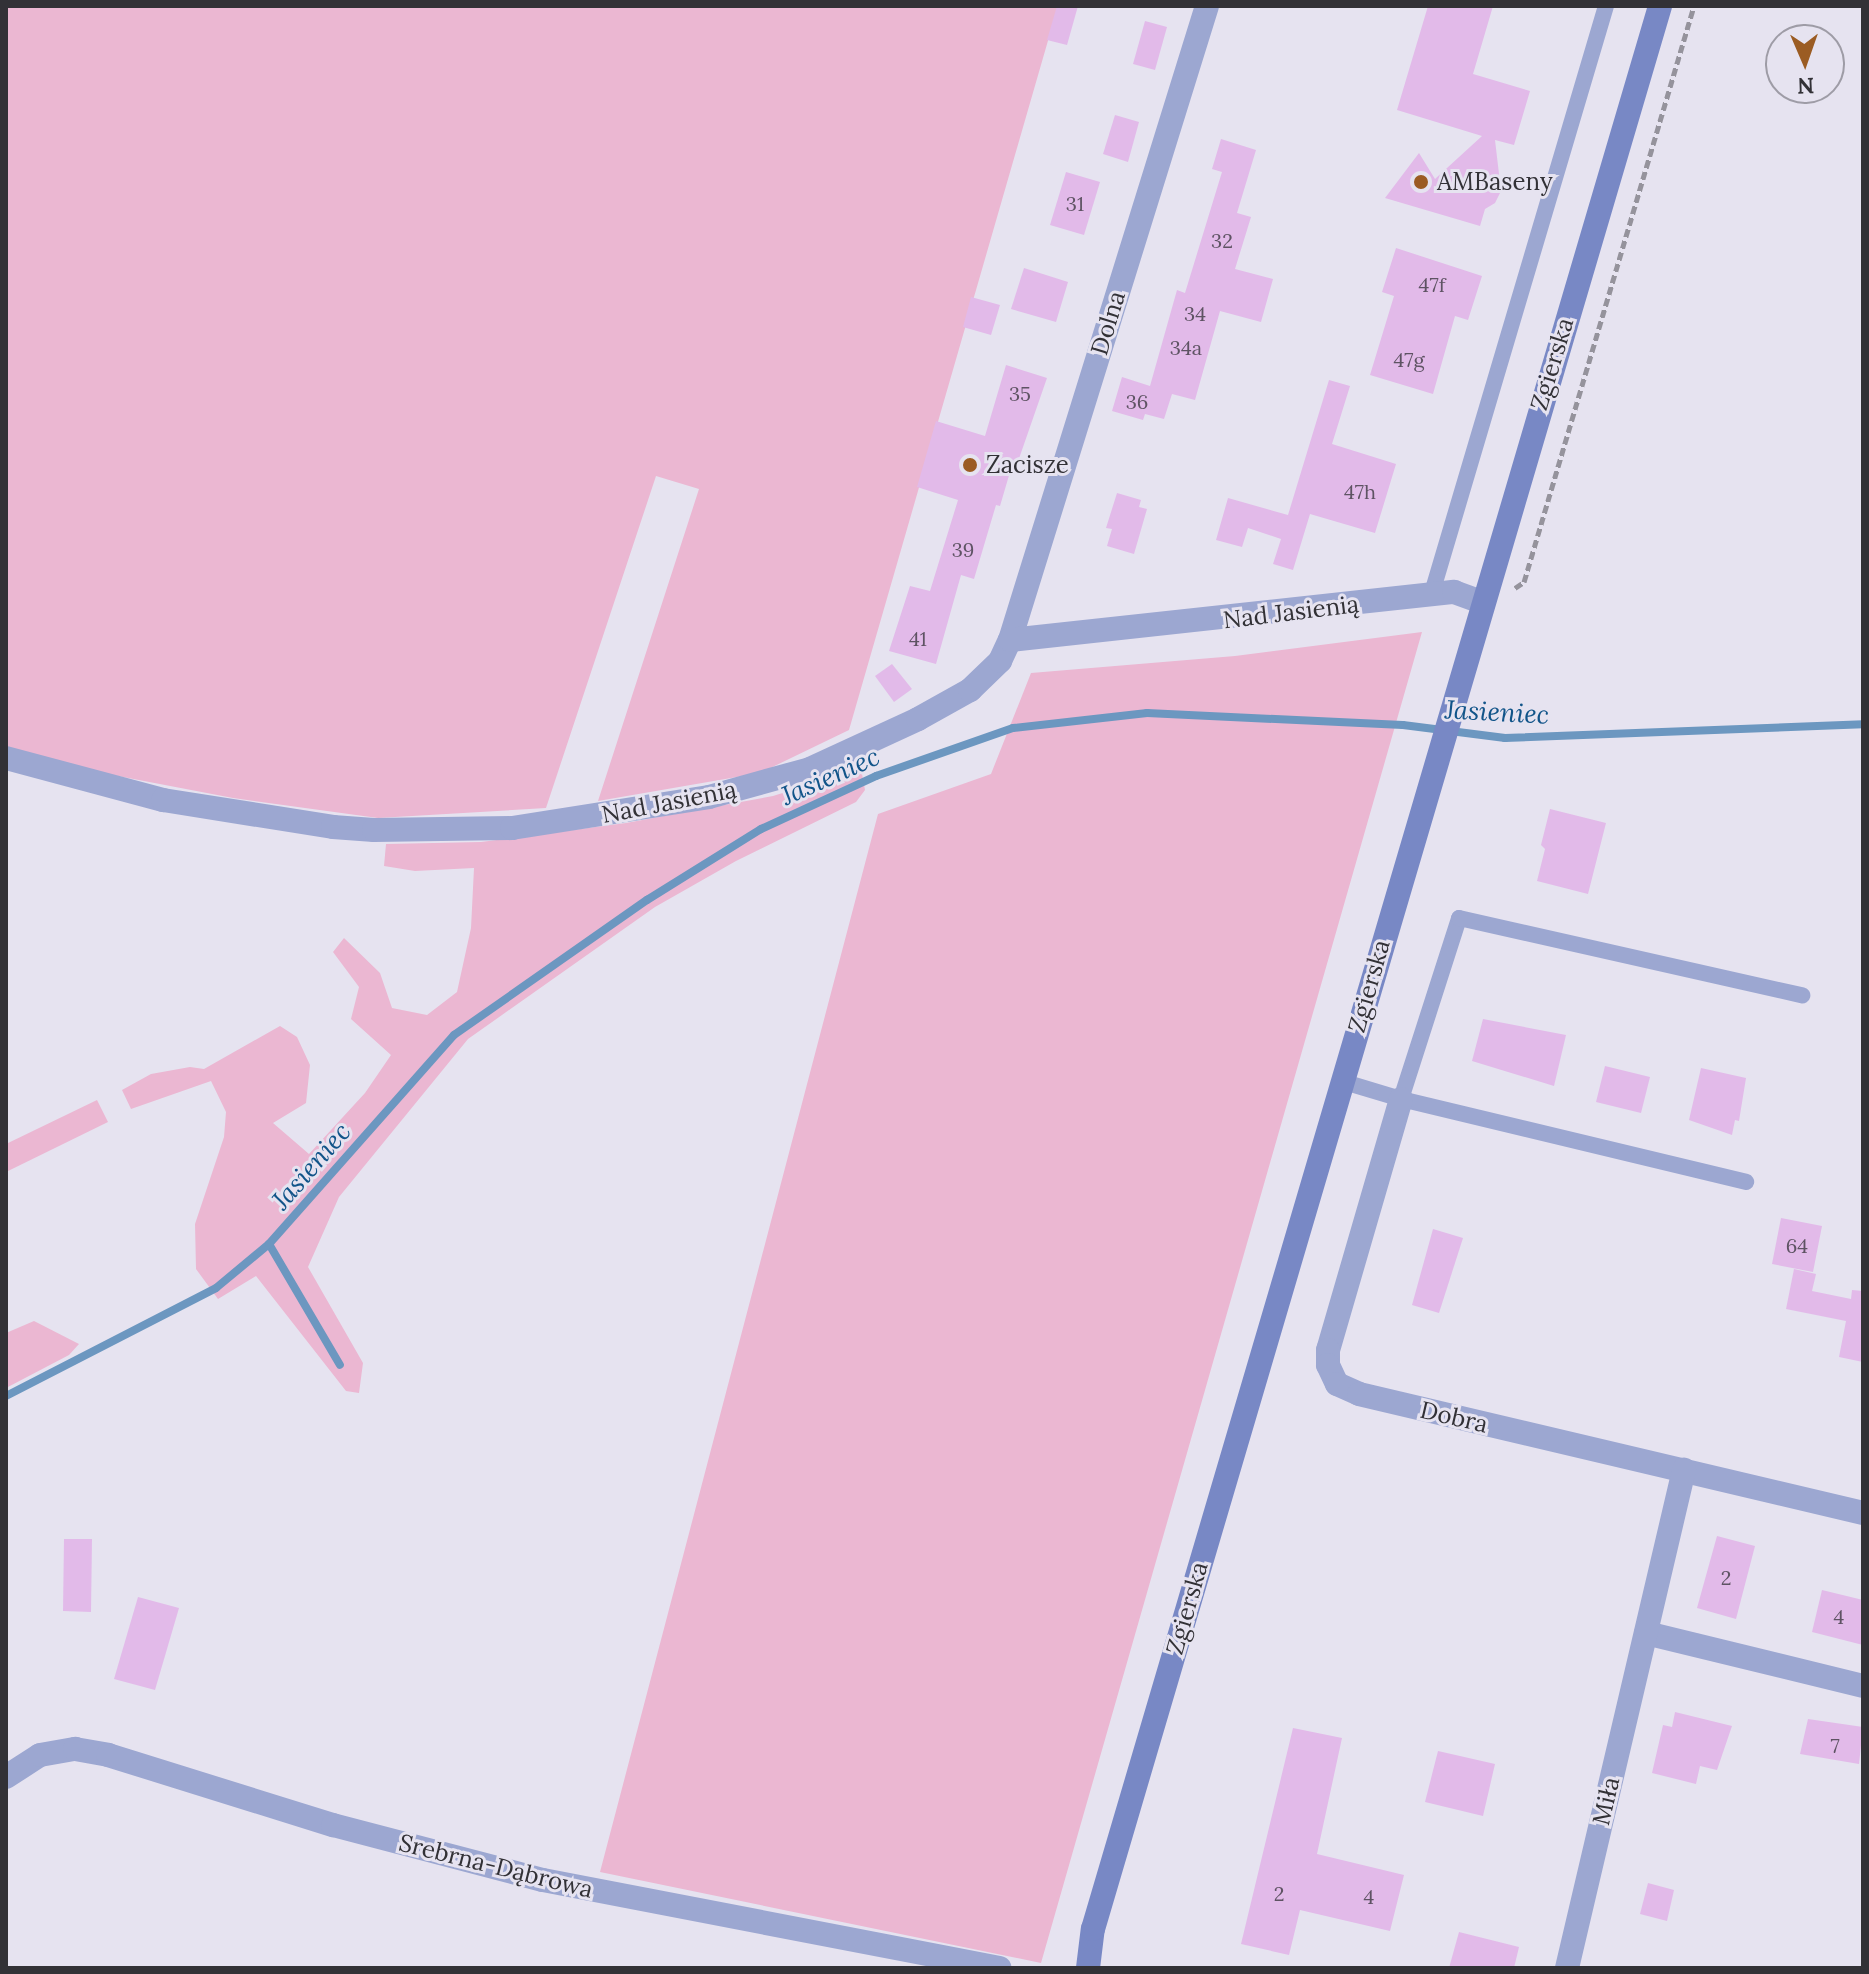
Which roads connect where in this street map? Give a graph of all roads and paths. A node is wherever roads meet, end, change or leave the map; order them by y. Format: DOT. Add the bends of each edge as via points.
graph roads {
  1 [pos="1207,6"];
  2 [pos="1606,6"];
  3 [pos="1660,6"];
  4 [pos="1694,6"];
  5 [pos="1431,596"];
  6 [pos="1493,598"];
  7 [pos="1010,640"];
  8 [pos="6,758"];
  9 [pos="1802,995"];
  10 [pos="1341,1081"];
  11 [pos="1401,1099"];
  12 [pos="1746,1182"];
  13 [pos="1684,1470"];
  14 [pos="1863,1513"];
  15 [pos="1646,1633"];
  16 [pos="1863,1686"];
  17 [pos="6,1777"];
  18 [pos="1000,1968"];
  19 [pos="1088,1968"];
  20 [pos="1567,1968"];
  1 -- 7 [label="street, Dolna"];
  2 -- 5 [label="lane"];
  3 -- 6 [label="main road, Zgierska"];
  4 -- 6 [label="path" via="1524,582"];
  5 -- 6 [label="street, Nad Jasienią" via="1454,592"];
  5 -- 7 [label="street, Nad Jasienią"];
  6 -- 10 [label="main road, Zgierska" via="1449,716"];
  7 -- 8 [label="street, Nad Jasienią" via="1000,661 970,690 810,769 709,797 512,828 333,827 163,800"];
  9 -- 11 [label="lane" via="1459,918"];
  10 -- 11 [label="lane"];
  10 -- 19 [label="main road, Zgierska" via="1097,1914"];
  11 -- 12 [label="lane"];
  11 -- 13 [label="street, Dobra" via="1328,1350 1337,1384 1359,1394"];
  13 -- 14 [label="street, Dobra"];
  13 -- 15 [label="street, Miła"];
  15 -- 16 [label="street"];
  15 -- 20 [label="street, Miła"];
  17 -- 18 [label="street, Srebrna-Dąbrowa" via="40,1755 75,1749 108,1755 333,1825 543,1880"];
}
